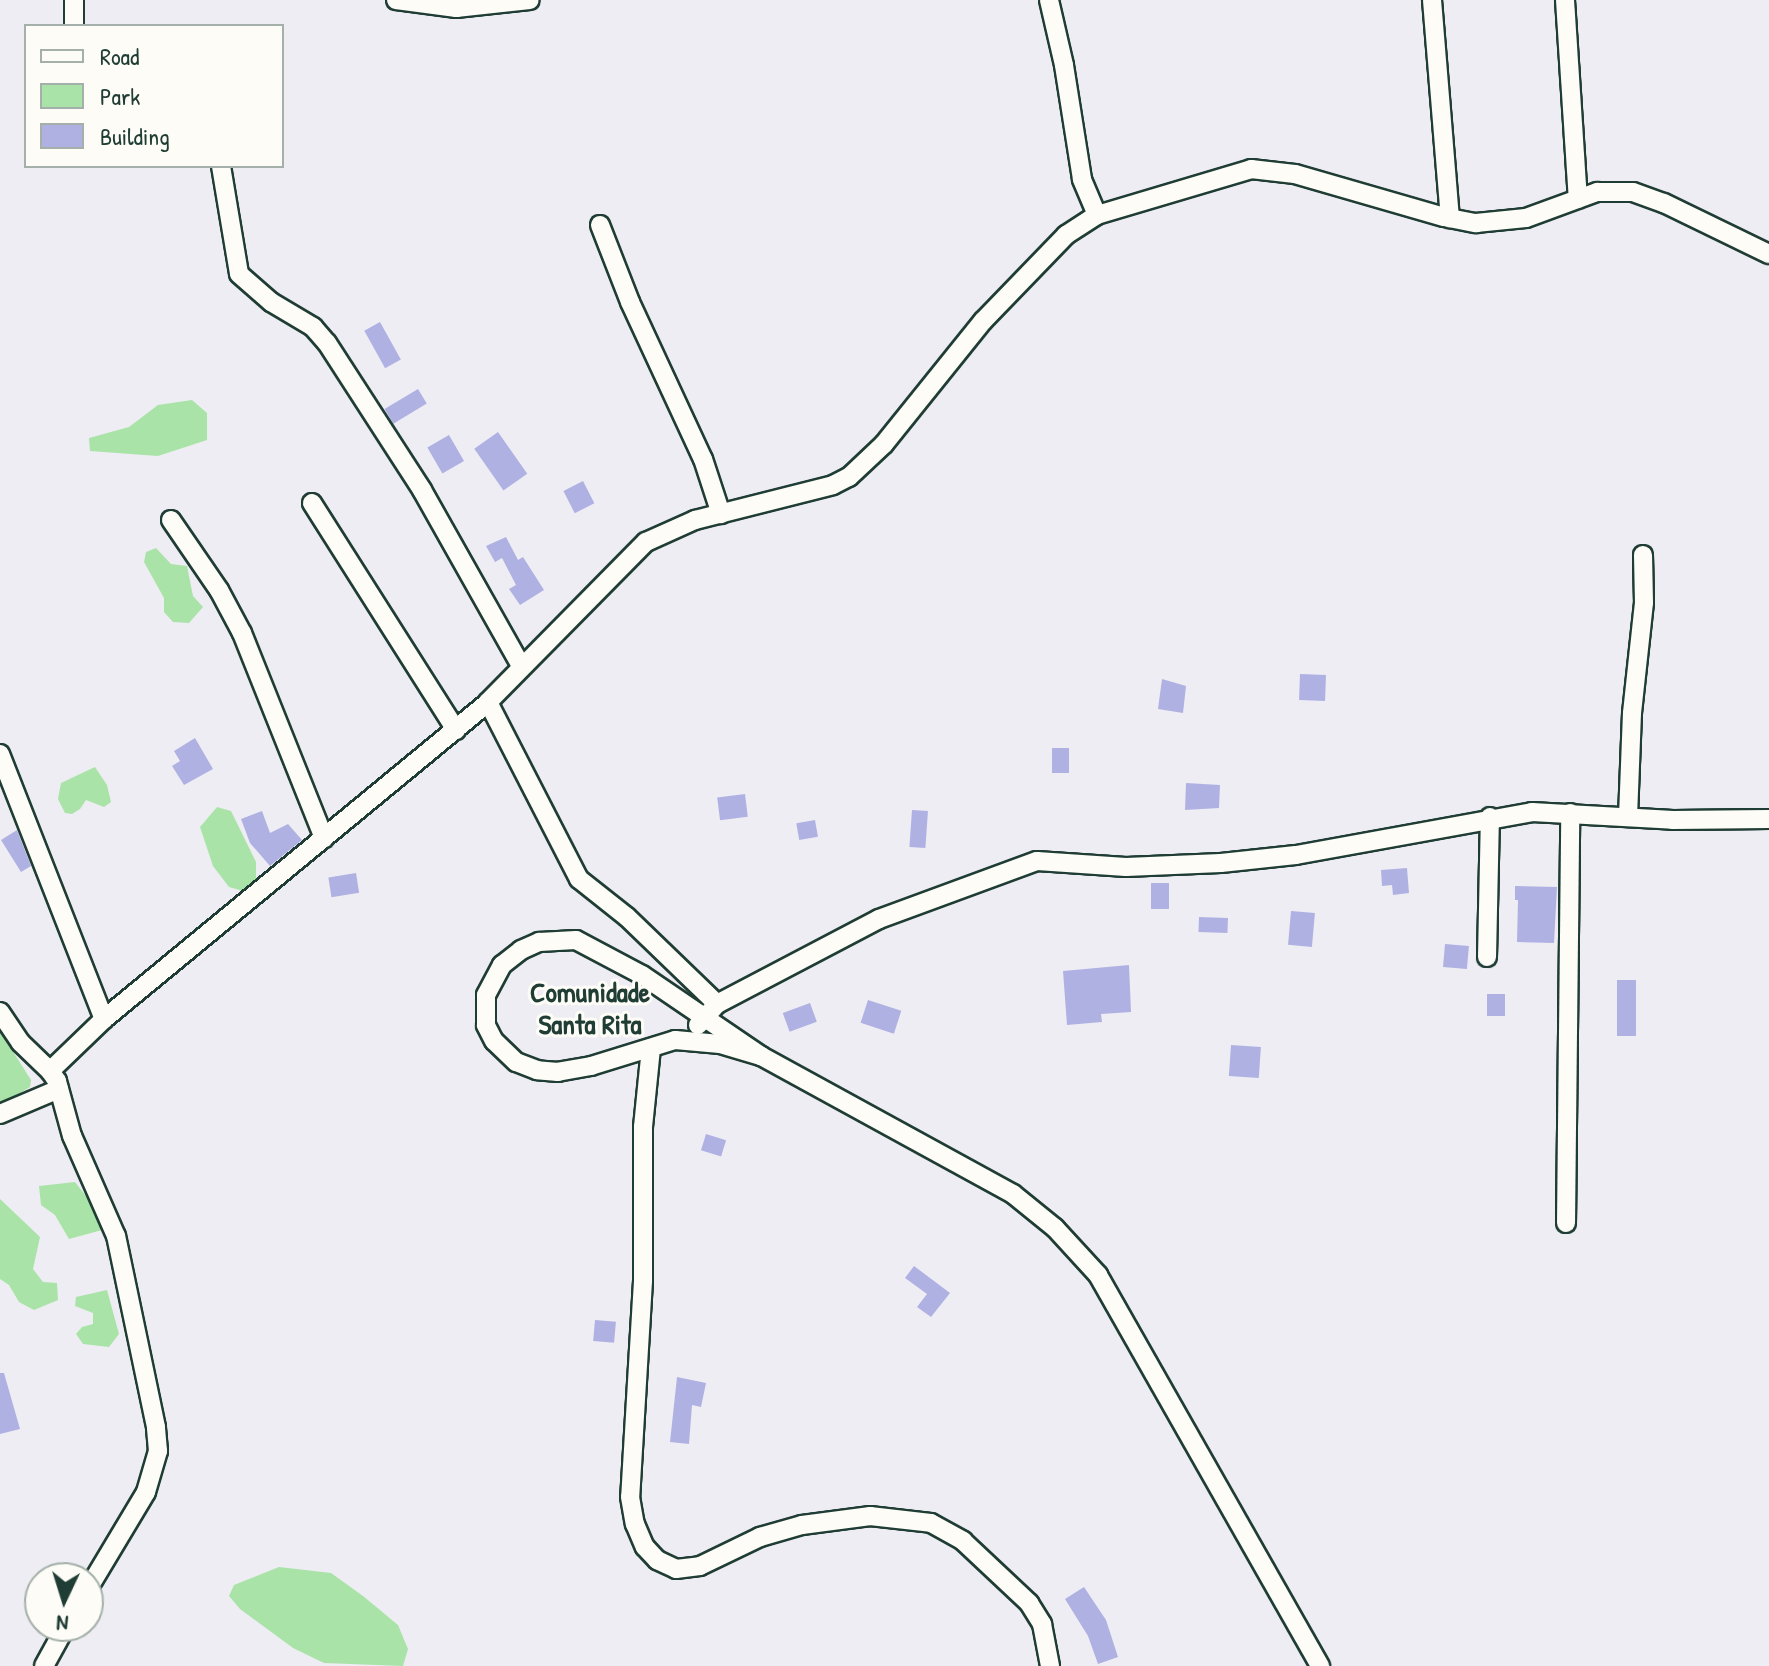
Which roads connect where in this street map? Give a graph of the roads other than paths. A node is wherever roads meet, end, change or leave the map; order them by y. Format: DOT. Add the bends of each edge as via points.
graph roads {
  1 [pos="74,0"];
  2 [pos="396,0"];
  3 [pos="530,0"];
  4 [pos="1049,0"];
  5 [pos="1432,0"];
  6 [pos="1565,0"];
  7 [pos="484,3"];
  8 [pos="74,24"];
  9 [pos="221,168"];
  10 [pos="1578,199"];
  11 [pos="1097,215"];
  12 [pos="1450,218"];
  13 [pos="600,225"];
  14 [pos="1769,254"];
  15 [pos="312,503"];
  16 [pos="721,514"];
  17 [pos="171,520"];
  18 [pos="1643,555"];
  19 [pos="521,666"];
  20 [pos="488,702"];
  21 [pos="456,730"];
  22 [pos="0,754"];
  23 [pos="1570,813"];
  24 [pos="1490,817"];
  25 [pos="1628,817"];
  26 [pos="1769,819"];
  27 [pos="324,838"];
  28 [pos="1487,957"];
  29 [pos="710,1011"];
  30 [pos="0,1012"];
  31 [pos="104,1019"];
  32 [pos="687,1039"];
  33 [pos="651,1048"];
  34 [pos="761,1056"];
  35 [pos="50,1071"];
  36 [pos="59,1089"];
  37 [pos="0,1114"];
  38 [pos="1566,1223"];
  39 [pos="104,1562"];
  40 [pos="57,1642"];
  41 [pos="44,1666"];
  42 [pos="1050,1666"];
  43 [pos="1320,1666"];
  1 -- 8 [label="street"];
  2 -- 7 [label="street" via="438,7"];
  3 -- 7 [label="street"];
  4 -- 11 [label="street" via="1082,179"];
  5 -- 12 [label="street"];
  6 -- 10 [label="street"];
  9 -- 19 [label="street" via="239,274 327,343 422,490"];
  10 -- 12 [label="street" via="1501,223"];
  10 -- 14 [label="street" via="1597,192 1633,192"];
  11 -- 12 [label="street" via="1251,169 1295,174"];
  11 -- 16 [label="street" via="1066,235 983,321 884,444 849,477 815,492"];
  13 -- 16 [label="street" via="703,459"];
  15 -- 21 [label="street"];
  16 -- 19 [label="street" via="646,542"];
  17 -- 27 [label="street" via="213,579 242,633"];
  18 -- 25 [label="street"];
  19 -- 20 [label="street"];
  20 -- 21 [label="street"];
  20 -- 29 [label="street" via="579,879 627,917"];
  21 -- 27 [label="street"];
  22 -- 31 [label="street"];
  23 -- 24 [label="street"];
  23 -- 25 [label="street"];
  23 -- 38 [label="street"];
  24 -- 28 [label="street"];
  24 -- 29 [label="street" via="1296,855 1221,863 1140,867 1037,861 879,919"];
  25 -- 26 [label="street"];
  27 -- 31 [label="street"];
  29 -- 32 [label="street"];
  29 -- 33 [label="street" via="576,940 539,942 521,950 502,965 486,995 486,1025 494,1041 516,1062 537,1070 591,1066"];
  29 -- 34 [label="street"];
  30 -- 35 [label="street" via="21,1043"];
  31 -- 35 [label="street"];
  32 -- 33 [label="street"];
  32 -- 34 [label="street"];
  33 -- 42 [label="street" via="643,1127 643,1281 630,1497 645,1547 676,1569 700,1566 760,1537 802,1525 870,1516 931,1523 963,1541 1029,1603 1042,1624"];
  34 -- 43 [label="street" via="1013,1194 1080,1253 1193,1438"];
  35 -- 36 [label="street"];
  36 -- 37 [label="street"];
  36 -- 39 [label="street" via="72,1136 116,1236 148,1376 158,1451 146,1492"];
  40 -- 41 [label="street"];
}
